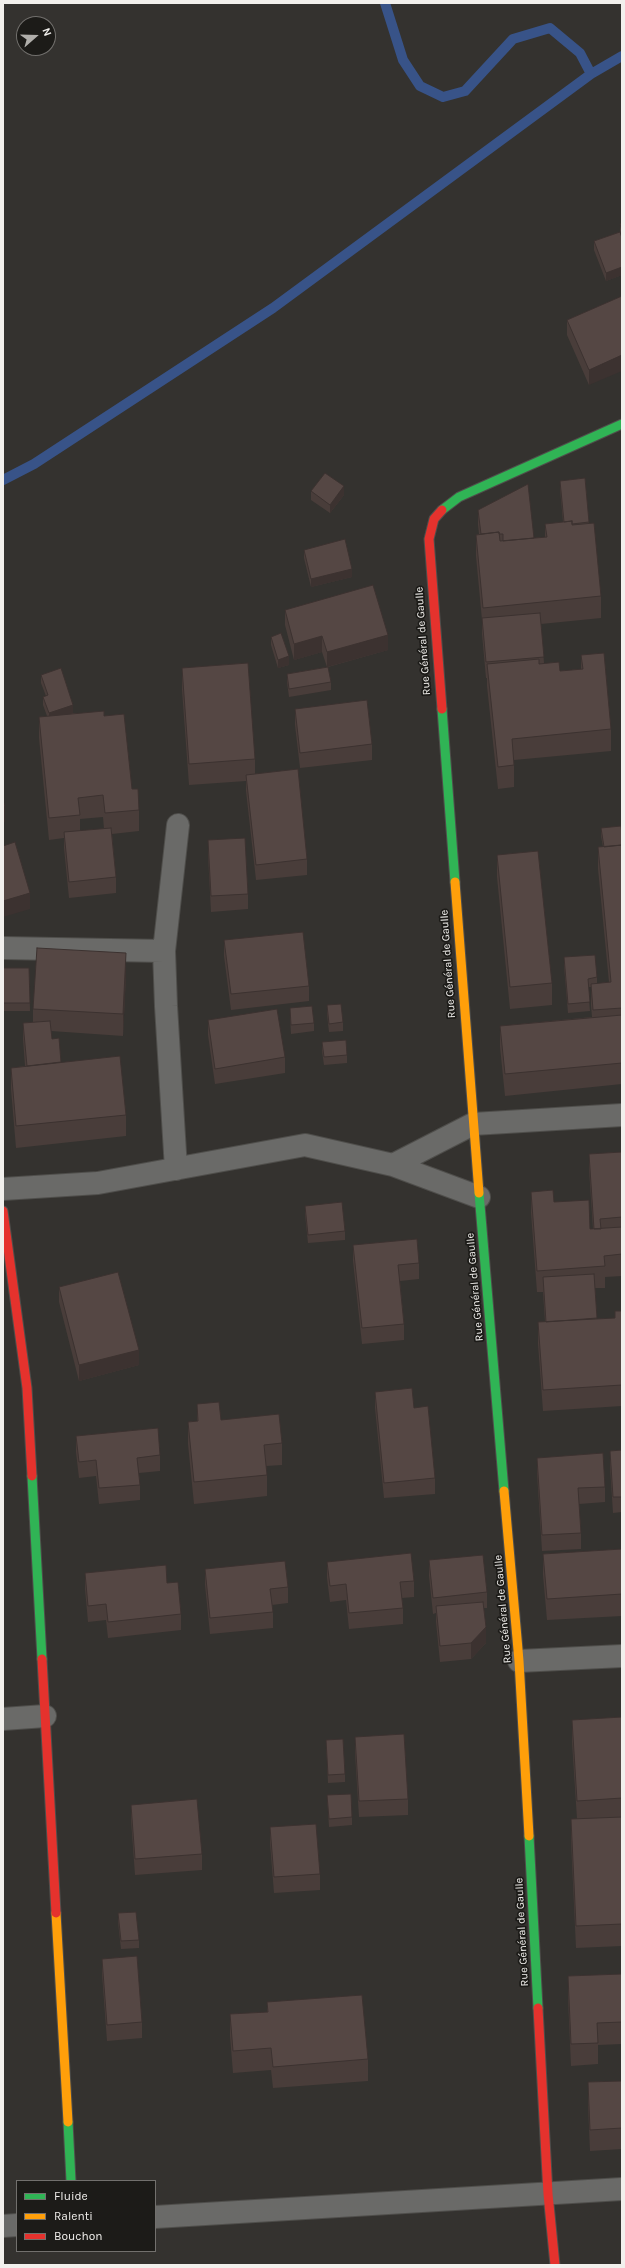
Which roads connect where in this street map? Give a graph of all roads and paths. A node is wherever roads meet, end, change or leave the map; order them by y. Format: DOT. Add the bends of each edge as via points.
graph roads {
  1 [pos="622,424"];
  2 [pos="178,825"];
  3 [pos="3,948"];
  4 [pos="164,951"];
  5 [pos="622,1115"];
  6 [pos="473,1124"];
  7 [pos="393,1165"];
  8 [pos="176,1169"];
  9 [pos="3,1189"];
  10 [pos="479,1197"];
  11 [pos="3,1211"];
  12 [pos="622,1656"];
  13 [pos="519,1661"];
  14 [pos="45,1716"];
  15 [pos="3,1719"];
  16 [pos="71,2180"];
  17 [pos="622,2189"];
  18 [pos="548,2194"];
  19 [pos="156,2217"];
  20 [pos="16,2225"];
  21 [pos="3,2226"];
  22 [pos="555,2265"];
  1 -- 6 [label="street, Rue Général de Gaulle" via="459,497 446,505 434,518 429,539"];
  2 -- 4 [label="street"];
  3 -- 4 [label="street"];
  4 -- 8 [label="street"];
  5 -- 6 [label="street"];
  6 -- 7 [label="street"];
  6 -- 10 [label="street, Rue Général de Gaulle"];
  7 -- 8 [label="street" via="305,1145"];
  7 -- 10 [label="street"];
  8 -- 9 [label="street" via="98,1183"];
  10 -- 13 [label="street, Rue Général de Gaulle"];
  11 -- 14 [label="street" via="27,1388"];
  12 -- 13 [label="street"];
  13 -- 18 [label="street, Rue Général de Gaulle"];
  14 -- 15 [label="street"];
  14 -- 16 [label="street"];
  17 -- 18 [label="street"];
  18 -- 19 [label="street"];
  18 -- 22 [label="street, Rue Général de Gaulle"];
  20 -- 21 [label="street"];
}
